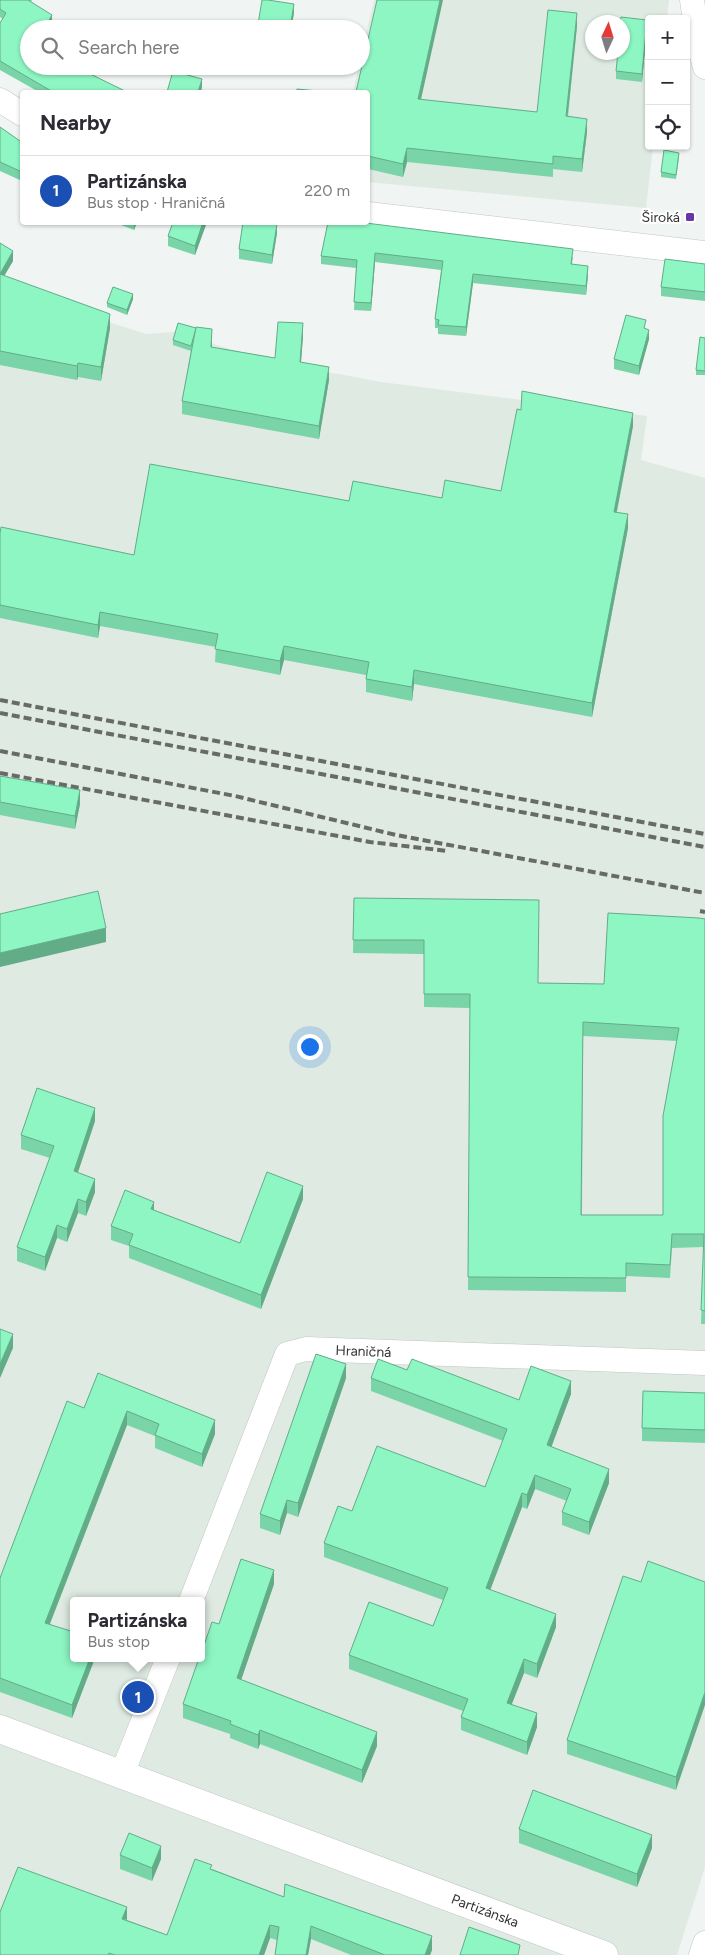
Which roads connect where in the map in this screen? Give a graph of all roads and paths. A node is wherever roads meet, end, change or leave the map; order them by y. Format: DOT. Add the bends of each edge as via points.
graph roads {
  1 [pos="692,0"];
  2 [pos="705,67"];
  3 [pos="0,100"];
  4 [pos="20,113"];
  5 [pos="370,214"];
  6 [pos="705,253"];
  7 [pos="705,1363"];
  8 [pos="193,1597"];
  9 [pos="166,1662"];
  10 [pos="0,1729"];
  11 [pos="122,1774"];
  12 [pos="705,1943"];
  13 [pos="604,1955"];
  14 [pos="701,1955"];
  1 -- 2 [label="street"];
  3 -- 4 [label="street"];
  5 -- 6 [label="street"];
  7 -- 8 [label="street, Hraničná" via="306,1349 287,1354"];
  9 -- 11 [label="street"];
  10 -- 11 [label="street, Partizánska"];
  11 -- 13 [label="street, Partizánska"];
  12 -- 14 [label="street"];
}
